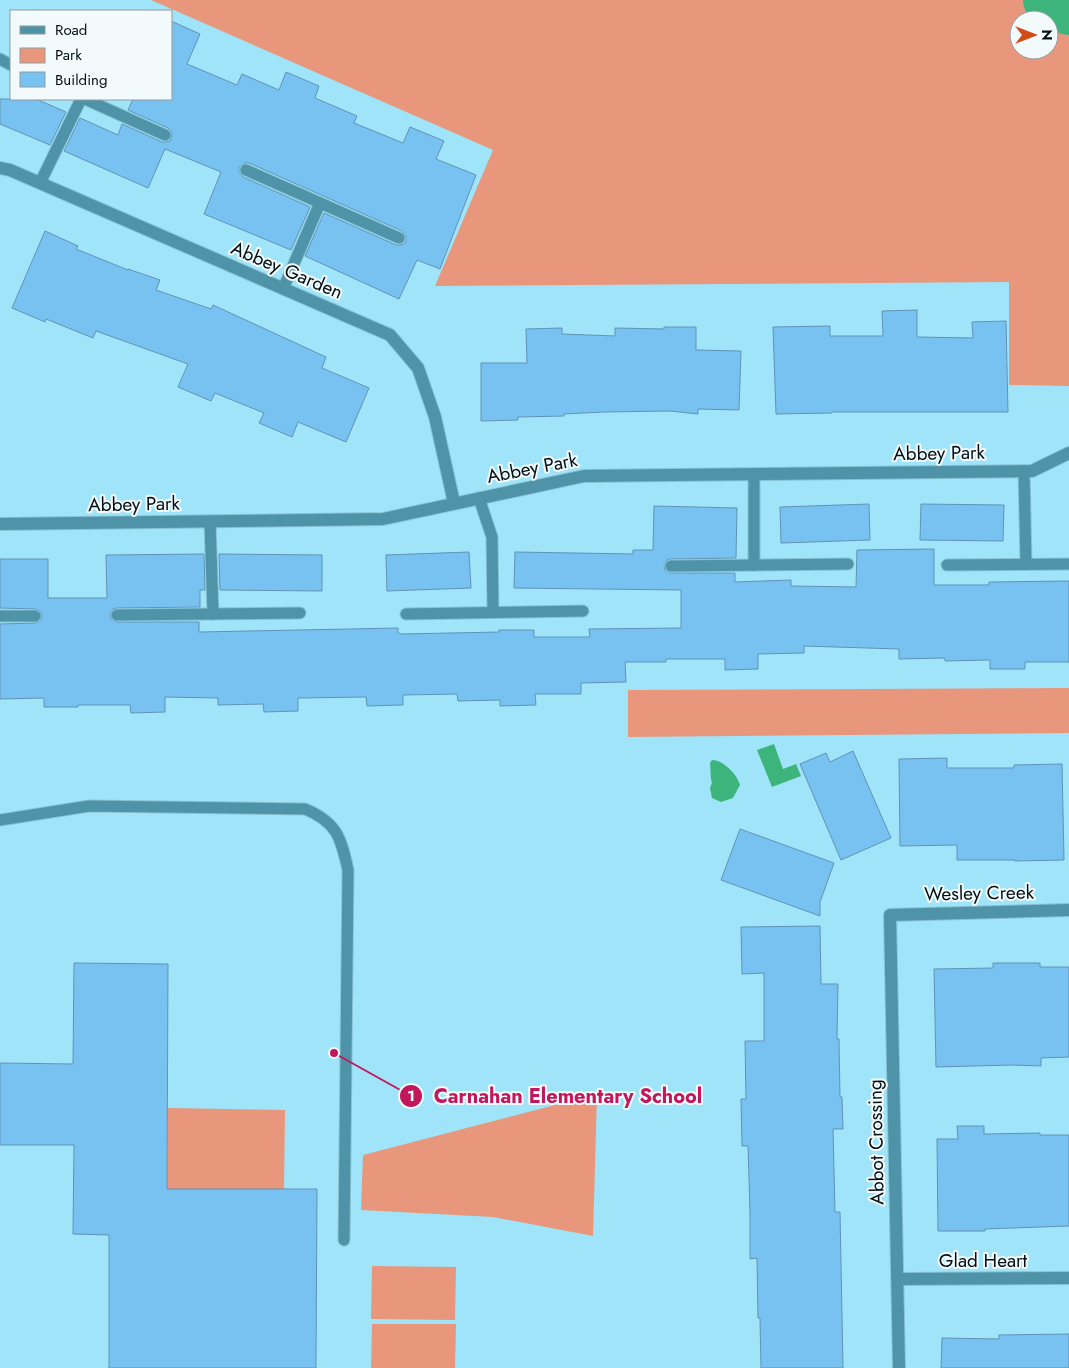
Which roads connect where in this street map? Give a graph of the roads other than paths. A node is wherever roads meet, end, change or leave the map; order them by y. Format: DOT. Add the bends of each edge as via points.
graph roads {
  1 [pos="81,100"];
  2 [pos="88,100"];
  3 [pos="165,135"];
  4 [pos="0,168"];
  5 [pos="246,170"];
  6 [pos="40,183"];
  7 [pos="320,203"];
  8 [pos="399,238"];
  9 [pos="283,289"];
  10 [pos="1069,453"];
  11 [pos="1024,471"];
  12 [pos="754,474"];
  13 [pos="479,498"];
  14 [pos="454,503"];
  15 [pos="210,521"];
  16 [pos="0,524"];
  17 [pos="754,564"];
  18 [pos="848,564"];
  19 [pos="947,564"];
  20 [pos="1026,564"];
  21 [pos="1069,564"];
  22 [pos="671,566"];
  23 [pos="583,610"];
  24 [pos="493,612"];
  25 [pos="300,613"];
  26 [pos="213,614"];
  27 [pos="406,614"];
  28 [pos="117,615"];
  29 [pos="0,616"];
  30 [pos="35,616"];
  31 [pos="0,820"];
  32 [pos="1069,910"];
  33 [pos="890,914"];
  34 [pos="344,1240"];
  35 [pos="1069,1278"];
  36 [pos="898,1279"];
  37 [pos="899,1368"];
  1 -- 6 [label="lane"];
  2 -- 3 [label="lane"];
  4 -- 6 [label="street, Abbey Garden"];
  5 -- 7 [label="lane"];
  6 -- 9 [label="street, Abbey Garden"];
  7 -- 8 [label="lane"];
  7 -- 9 [label="lane"];
  9 -- 14 [label="street, Abbey Garden" via="390,335 418,368 435,417"];
  10 -- 11 [label="street, Abbey Park" via="1032,471"];
  11 -- 12 [label="street, Abbey Park"];
  11 -- 20 [label="lane"];
  12 -- 13 [label="street, Abbey Park" via="584,476"];
  12 -- 17 [label="lane"];
  13 -- 14 [label="street, Abbey Park"];
  13 -- 24 [label="lane" via="492,538"];
  14 -- 15 [label="street, Abbey Park" via="383,519"];
  15 -- 16 [label="street, Abbey Park"];
  15 -- 26 [label="lane"];
  17 -- 18 [label="lane"];
  17 -- 22 [label="lane"];
  19 -- 20 [label="lane"];
  20 -- 21 [label="lane"];
  23 -- 24 [label="lane"];
  24 -- 27 [label="lane"];
  25 -- 26 [label="lane"];
  26 -- 28 [label="lane"];
  29 -- 30 [label="lane"];
  31 -- 34 [label="lane" via="89,806 305,809 318,814 333,827 343,847 348,870"];
  32 -- 33 [label="street, Wesley Creek"];
  33 -- 36 [label="street, Abbot Crossing"];
  35 -- 36 [label="street, Glad Heart"];
  36 -- 37 [label="street, Abbot Crossing"];
}
